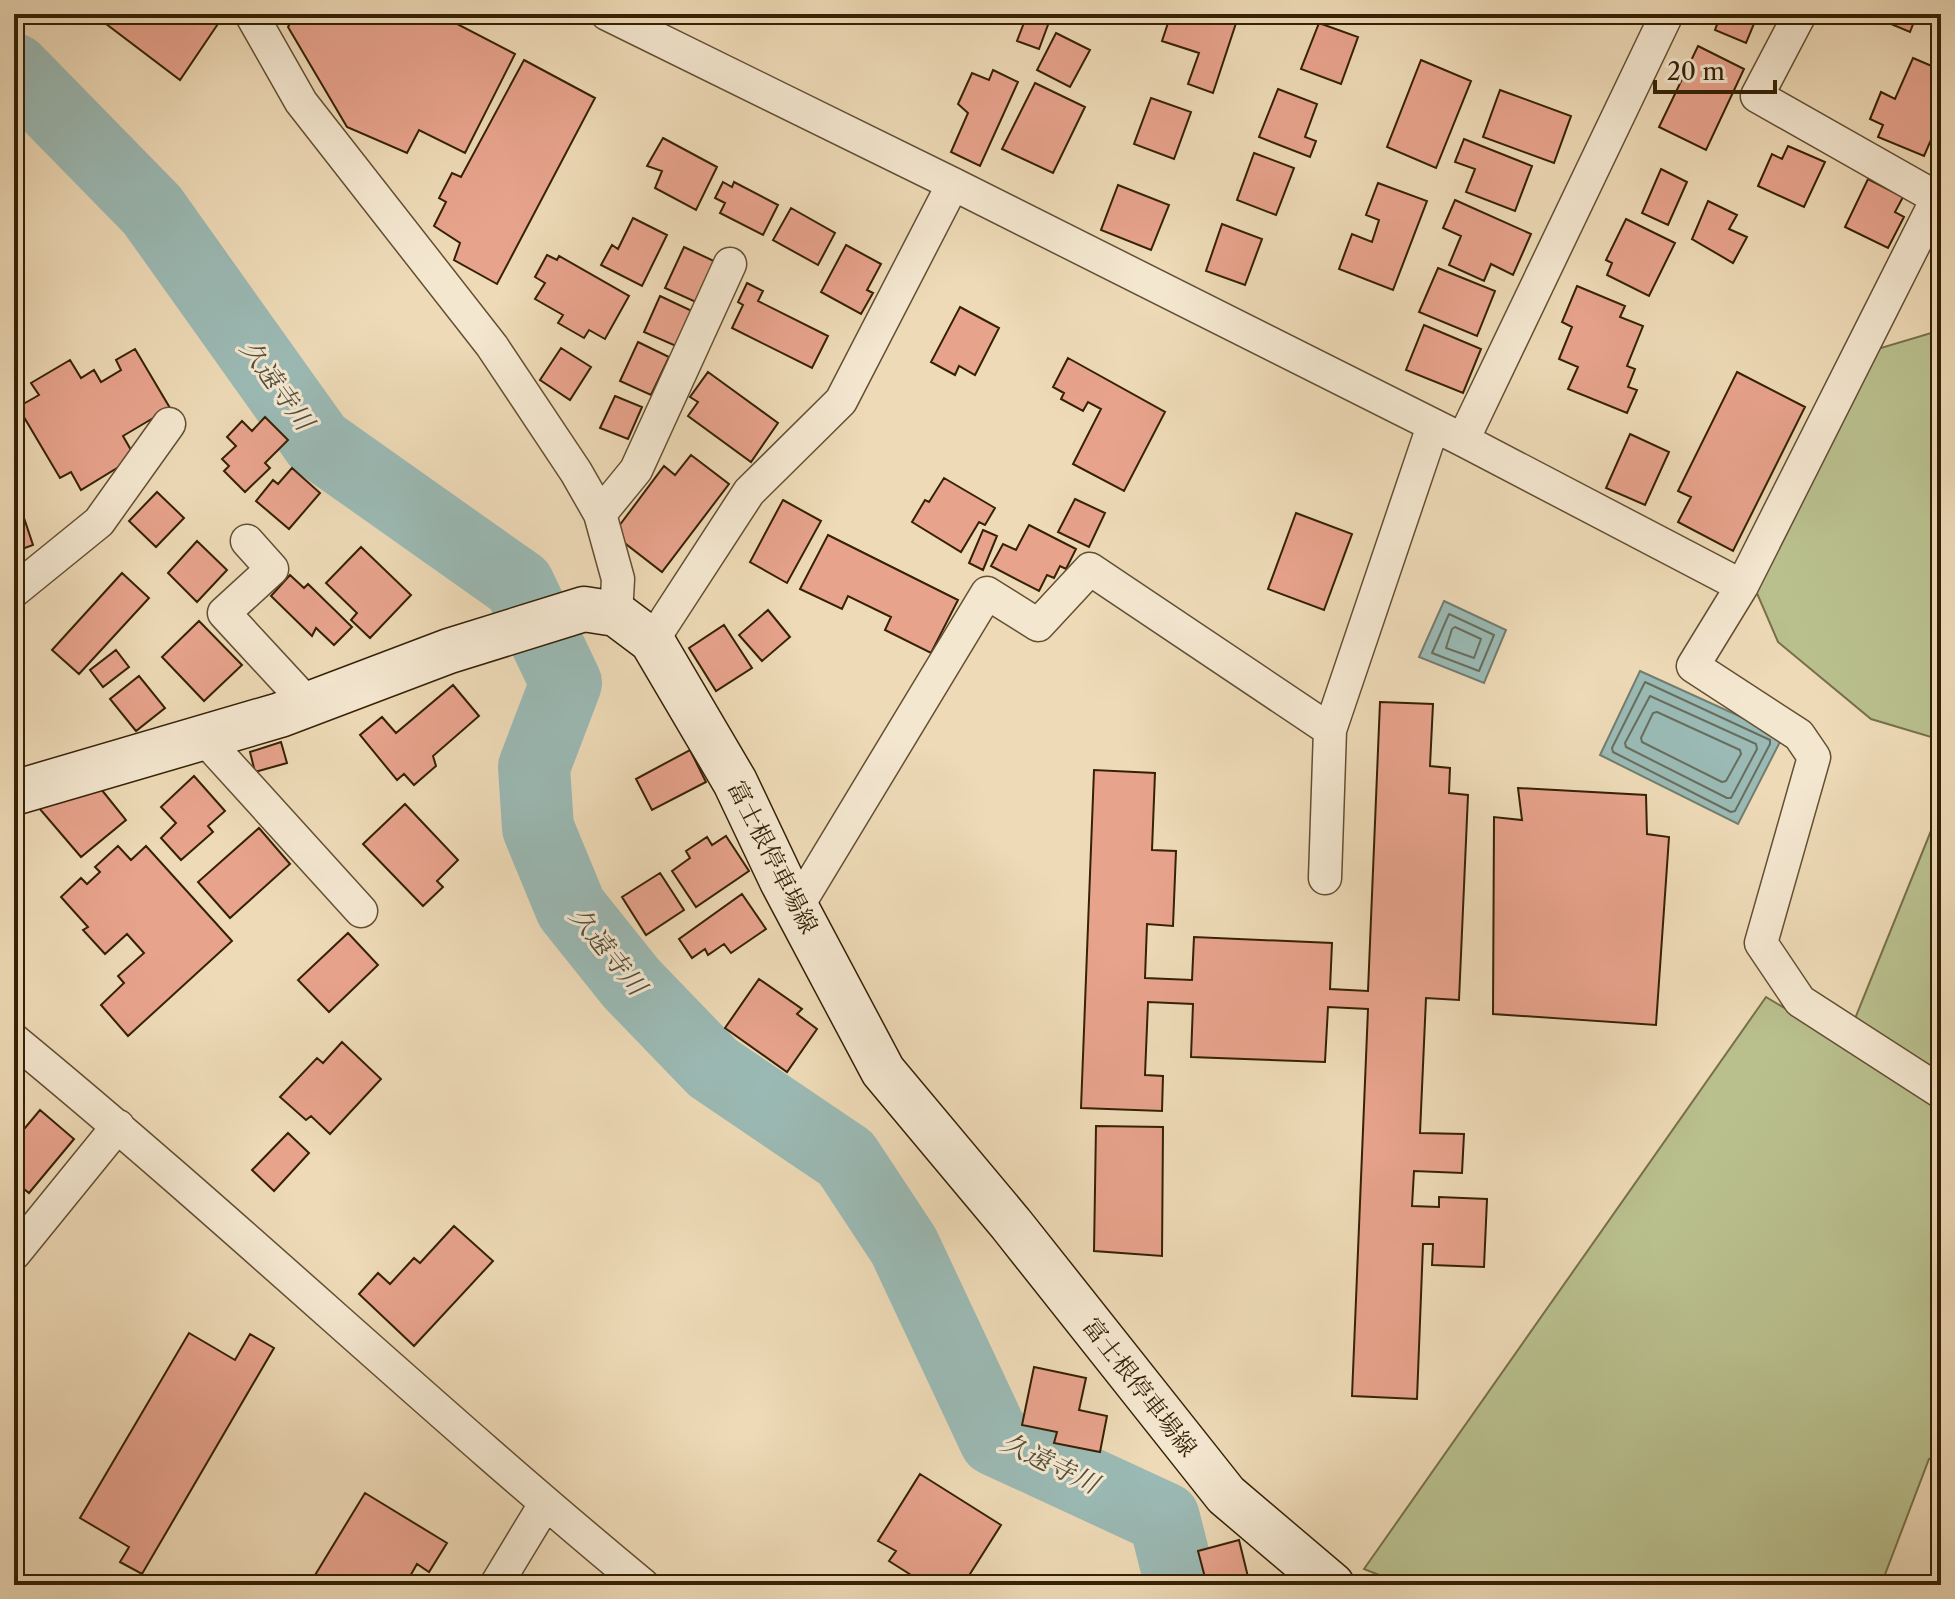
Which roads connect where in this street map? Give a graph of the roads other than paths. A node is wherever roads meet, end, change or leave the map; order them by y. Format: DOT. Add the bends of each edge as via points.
graph roads {
  1 [pos="251,14"];
  2 [pos="607,14"];
  3 [pos="1667,14"];
  4 [pos="1800,14"];
  5 [pos="659,25"];
  6 [pos="953,184"];
  7 [pos="1939,195"];
  8 [pos="730,264"];
  9 [pos="169,424"];
  10 [pos="1433,426"];
  11 [pos="1463,440"];
  12 [pos="600,514"];
  13 [pos="247,541"];
  14 [pos="1742,586"];
  15 [pos="14,591"];
  16 [pos="600,611"];
  17 [pos="652,641"];
  18 [pos="309,705"];
  19 [pos="1330,730"];
  20 [pos="204,738"];
  21 [pos="14,793"];
  22 [pos="1325,878"];
  23 [pos="797,907"];
  24 [pos="361,911"];
  25 [pos="14,1040"];
  26 [pos="1941,1092"];
  27 [pos="118,1126"];
  28 [pos="14,1254"];
  29 [pos="545,1504"];
  30 [pos="496,1585"];
  31 [pos="643,1585"];
  32 [pos="1332,1585"];
  1 -- 12 [label="street" via="301,102 492,346"];
  2 -- 5 [label="street"];
  3 -- 11 [label="street"];
  4 -- 7 [label="street" via="1757,96"];
  5 -- 6 [label="street"];
  6 -- 10 [label="street"];
  6 -- 17 [label="street" via="841,401 749,492"];
  7 -- 14 [label="street"];
  8 -- 12 [label="street" via="636,470"];
  9 -- 15 [label="street" via="99,522"];
  10 -- 11 [label="street"];
  10 -- 19 [label="street"];
  11 -- 14 [label="street"];
  12 -- 16 [label="street" via="618,579"];
  13 -- 18 [label="street" via="272,569 224,613"];
  14 -- 26 [label="street" via="1693,666 1799,735 1814,757 1761,943 1800,1001"];
  16 -- 17 [label="main road, 富士根停車場線"];
  16 -- 18 [label="main road" via="449,651"];
  17 -- 23 [label="main road, 富士根停車場線" via="735,782"];
  18 -- 20 [label="main road"];
  19 -- 22 [label="street"];
  19 -- 23 [label="street" via="1090,569 1038,625 987,593"];
  20 -- 21 [label="main road"];
  20 -- 24 [label="street"];
  23 -- 32 [label="main road, 富士根停車場線" via="883,1071 1226,1495"];
  25 -- 27 [label="street"];
  27 -- 28 [label="street"];
  27 -- 29 [label="street"];
  29 -- 30 [label="street"];
  29 -- 31 [label="street"];
}
